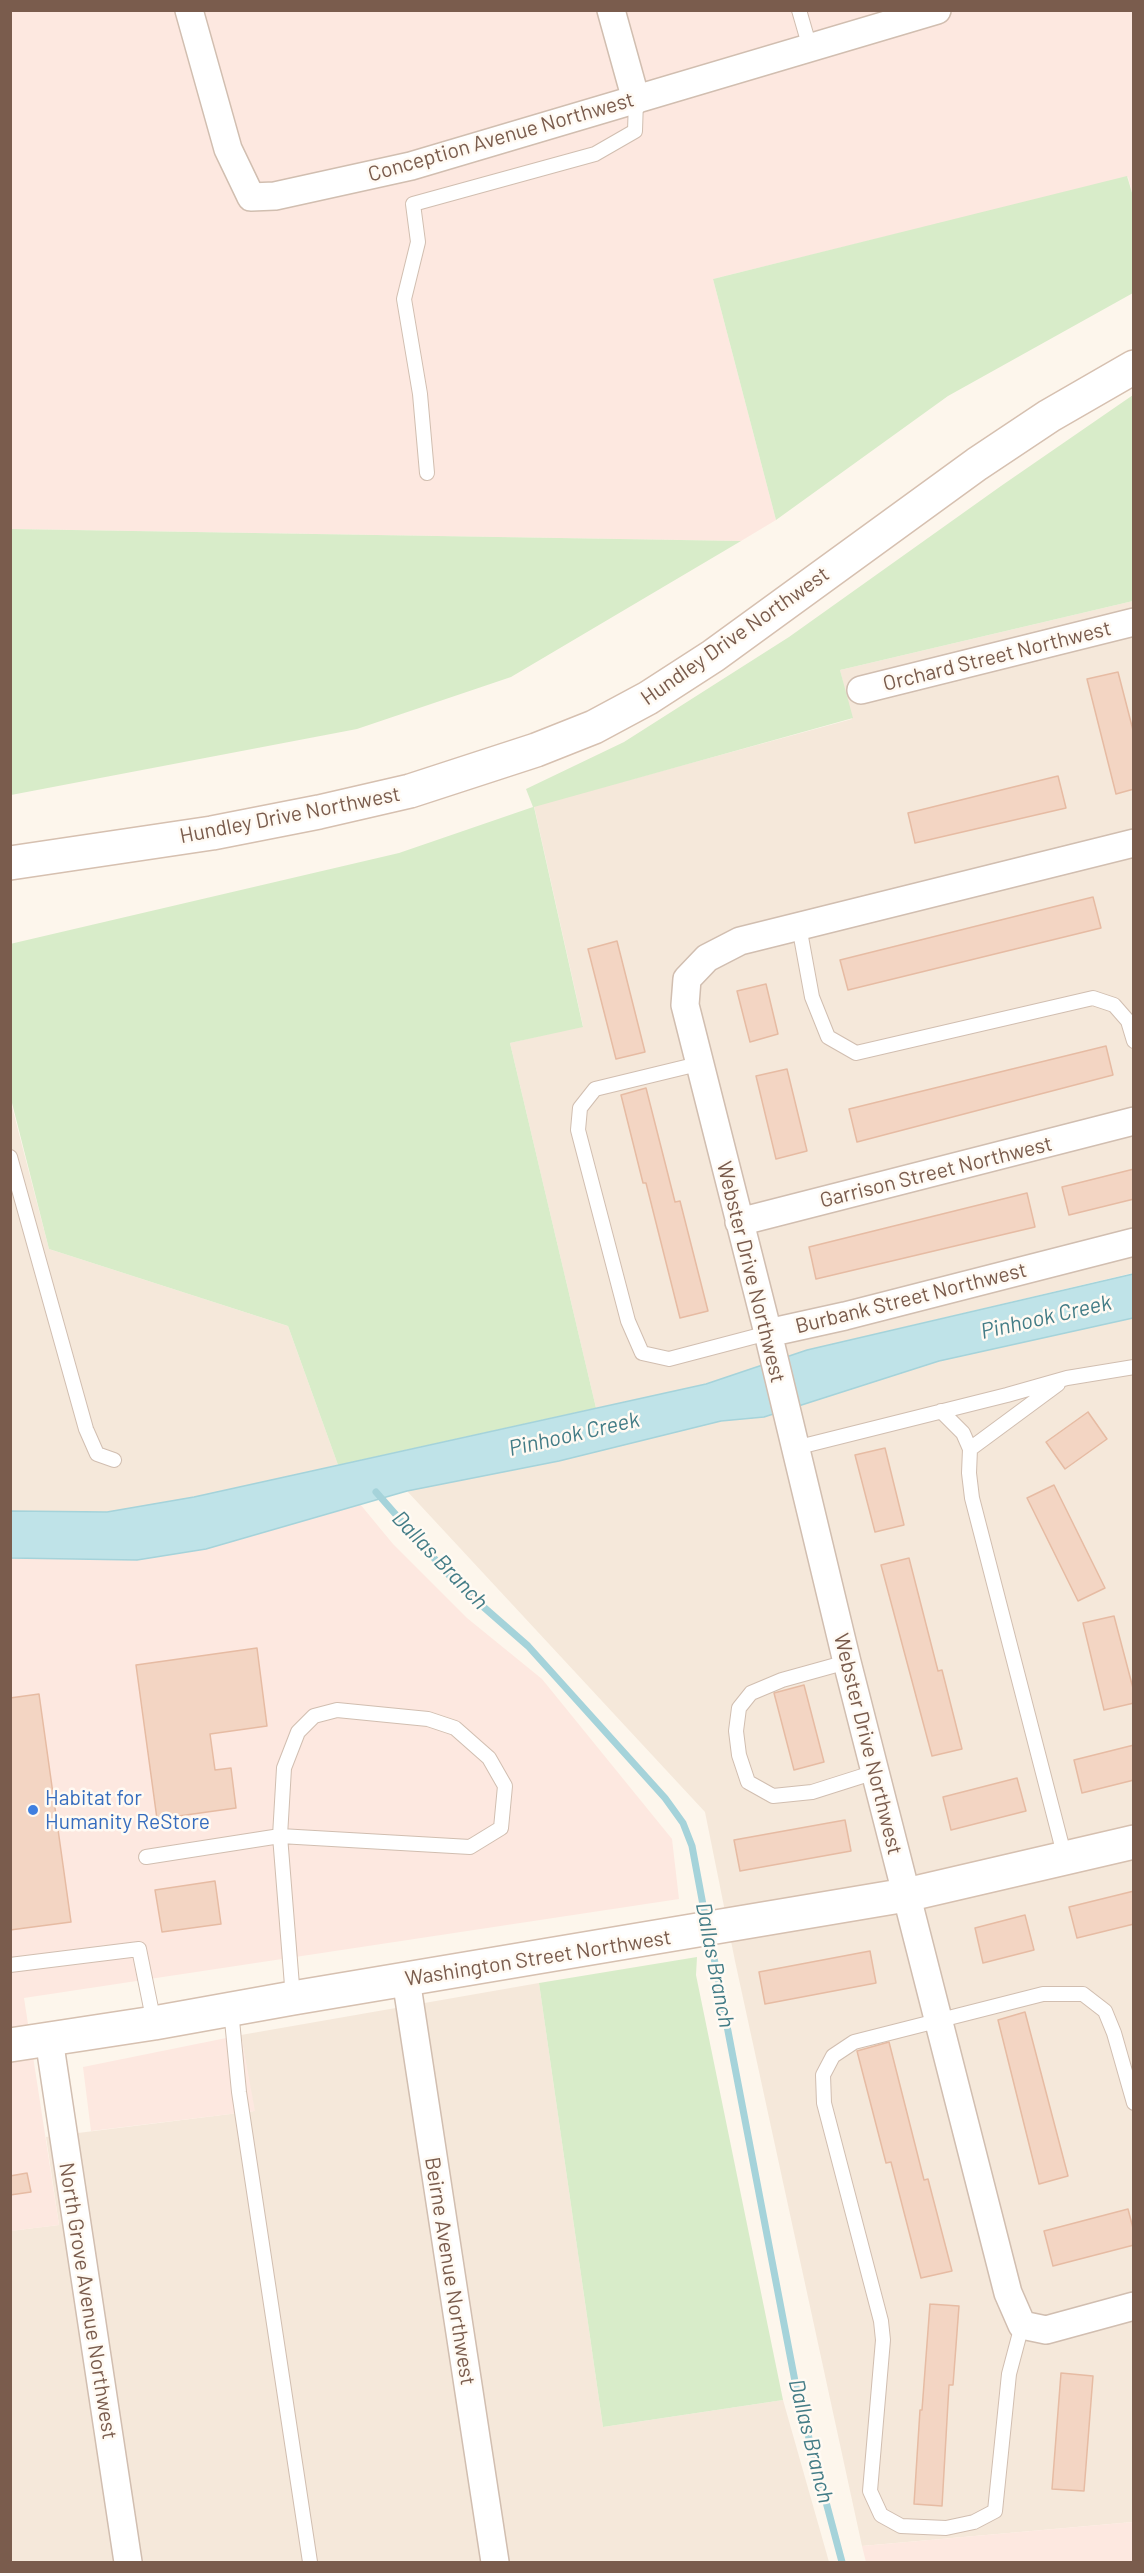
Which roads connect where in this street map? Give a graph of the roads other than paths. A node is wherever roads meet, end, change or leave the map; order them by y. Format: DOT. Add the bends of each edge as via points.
graph roads {
  1 [pos="189,10"];
  2 [pos="611,10"];
  3 [pos="799,10"];
  4 [pos="937,10"];
  5 [pos="810,48"];
  6 [pos="636,100"];
  7 [pos="1134,367"];
  8 [pos="427,472"];
  9 [pos="1134,622"];
  10 [pos="861,690"];
  11 [pos="1134,843"];
  12 [pos="10,864"];
  13 [pos="799,926"];
  14 [pos="1134,1041"];
  15 [pos="699,1064"];
  16 [pos="1134,1121"];
  17 [pos="10,1157"];
  18 [pos="739,1222"];
  19 [pos="1134,1242"];
  20 [pos="768,1333"];
  21 [pos="1134,1367"];
  22 [pos="1067,1378"];
  23 [pos="941,1412"];
  24 [pos="793,1441"];
  25 [pos="970,1449"];
  26 [pos="114,1460"];
  27 [pos="847,1662"];
  28 [pos="875,1772"];
  29 [pos="280,1836"];
  30 [pos="1134,1842"];
  31 [pos="146,1857"];
  32 [pos="1065,1858"];
  33 [pos="906,1895"];
  34 [pos="10,1965"];
  35 [pos="406,1979"];
  36 [pos="293,1998"];
  37 [pos="231,2010"];
  38 [pos="939,2022"];
  39 [pos="154,2024"];
  40 [pos="49,2039"];
  41 [pos="10,2045"];
  42 [pos="1134,2103"];
  43 [pos="1133,2310"];
  44 [pos="1022,2325"];
  45 [pos="128,2562"];
  46 [pos="310,2562"];
  47 [pos="495,2562"];
  1 -- 6 [label="street, Conception Avenue Northwest" via="228,149 252,197 275,196 411,166"];
  2 -- 6 [label="street"];
  3 -- 5 [label="lane"];
  4 -- 5 [label="street, Conception Avenue Northwest"];
  5 -- 6 [label="street, Conception Avenue Northwest"];
  6 -- 8 [label="lane" via="634,131 595,154 413,204 418,242 404,298 420,394"];
  7 -- 12 [label="street, Hundley Drive Northwest" via="977,464 712,656 594,727 410,791 212,833"];
  9 -- 10 [label="street, Orchard Street Northwest"];
  11 -- 13 [label="street, Webster Drive Northwest"];
  13 -- 14 [label="lane" via="812,997 828,1037 856,1053 1093,998 1114,1005 1128,1021"];
  13 -- 15 [label="street, Webster Drive Northwest" via="740,941 707,958 687,979 685,1005"];
  15 -- 18 [label="street, Webster Drive Northwest"];
  15 -- 20 [label="lane, Burbank Street Northwest" via="595,1089 580,1108 578,1130 628,1321 642,1353 669,1359"];
  16 -- 18 [label="street, Garrison Street Northwest"];
  17 -- 26 [label="lane" via="86,1429 97,1454"];
  18 -- 20 [label="street, Webster Drive Northwest"];
  19 -- 20 [label="street, Burbank Street Northwest"];
  20 -- 24 [label="street, Webster Drive Northwest"];
  21 -- 22 [label="lane"];
  22 -- 23 [label="lane"];
  22 -- 25 [label="lane"];
  23 -- 24 [label="lane"];
  23 -- 25 [label="lane" via="963,1433"];
  24 -- 27 [label="street, Webster Drive Northwest"];
  25 -- 32 [label="lane" via="972,1498"];
  27 -- 28 [label="street, Webster Drive Northwest"];
  27 -- 28 [label="lane" via="751,1693 738,1708 740,1755 748,1782 773,1796 812,1792"];
  28 -- 33 [label="street, Webster Drive Northwest"];
  29 -- 29 [label="lane" via="470,1847 501,1828 505,1786 489,1758 455,1728 428,1719 337,1710 314,1716 298,1731 284,1768"];
  29 -- 31 [label="lane"];
  29 -- 36 [label="lane"];
  30 -- 32 [label="street, Washington Street Northwest"];
  32 -- 33 [label="street, Washington Street Northwest"];
  33 -- 35 [label="street, Washington Street Northwest"];
  33 -- 38 [label="street, Webster Drive Northwest"];
  34 -- 39 [label="lane" via="139,1949"];
  35 -- 36 [label="street, Washington Street Northwest"];
  35 -- 47 [label="street, Beirne Avenue Northwest"];
  36 -- 37 [label="street, Washington Street Northwest"];
  37 -- 39 [label="street, Washington Street Northwest"];
  37 -- 46 [label="lane" via="239,2092"];
  38 -- 42 [label="lane" via="1043,1994 1083,1994 1105,2010"];
  38 -- 44 [label="street, Webster Drive Northwest" via="1008,2293"];
  38 -- 44 [label="lane" via="854,2042 833,2056 823,2075 824,2103 881,2321 883,2340 870,2491 881,2515 901,2526 946,2528 974,2522 995,2511 1009,2374"];
  39 -- 40 [label="street, Washington Street Northwest"];
  40 -- 41 [label="street, Washington Street Northwest"];
  40 -- 45 [label="street, North Grove Avenue Northwest"];
  43 -- 44 [label="street" via="1046,2330"];
}
